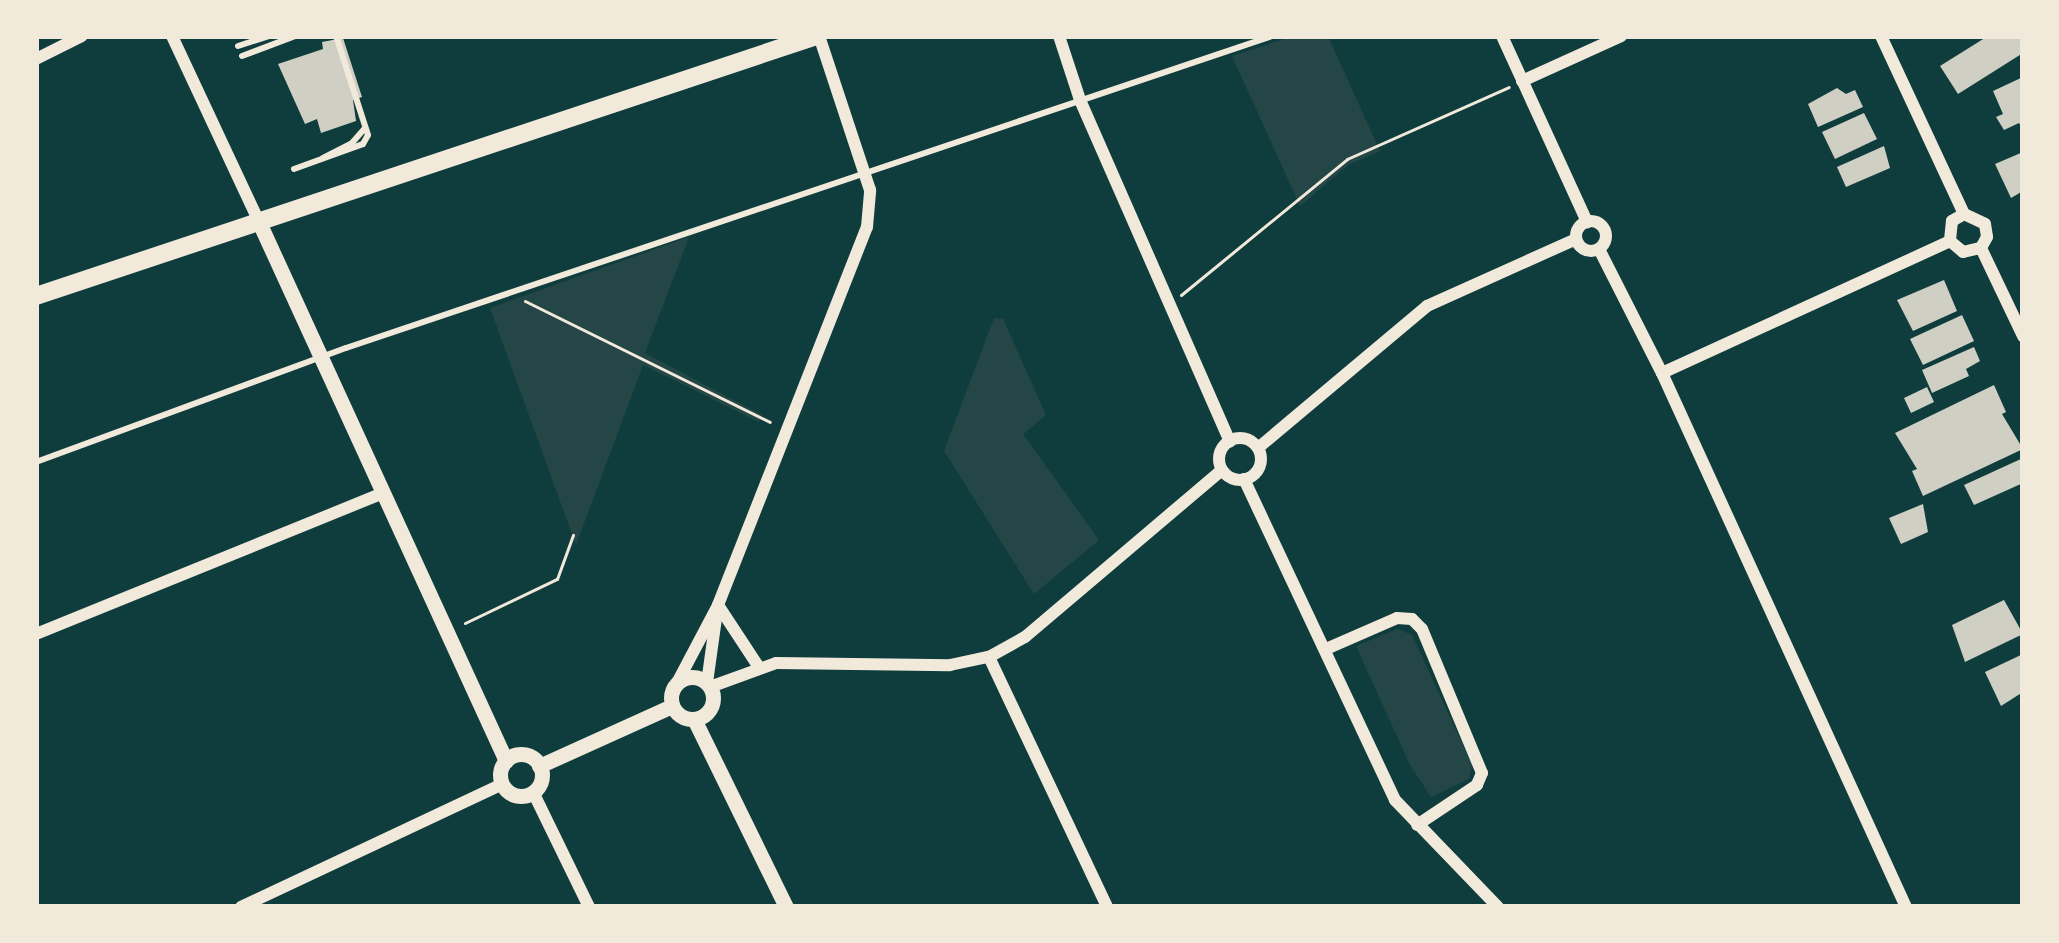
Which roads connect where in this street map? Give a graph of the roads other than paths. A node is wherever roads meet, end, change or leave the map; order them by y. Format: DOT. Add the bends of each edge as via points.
graph roads {
  1 [pos="82,36"];
  2 [pos="172,36"];
  3 [pos="269,36"];
  4 [pos="295,36"];
  5 [pos="336,36"];
  6 [pos="818,36"];
  7 [pos="1059,36"];
  8 [pos="1272,36"];
  9 [pos="1502,36"];
  10 [pos="1621,36"];
  11 [pos="1882,36"];
  12 [pos="238,46"];
  13 [pos="242,56"];
  14 [pos="36,58"];
  15 [pos="1522,81"];
  16 [pos="1080,100"];
  17 [pos="294,169"];
  18 [pos="864,172"];
  19 [pos="1964,214"];
  20 [pos="258,220"];
  21 [pos="1587,222"];
  22 [pos="1576,239"];
  23 [pos="1950,241"];
  24 [pos="1599,248"];
  25 [pos="1981,248"];
  26 [pos="36,296"];
  27 [pos="2023,336"];
  28 [pos="319,357"];
  29 [pos="1662,373"];
  30 [pos="1230,441"];
  31 [pos="1258,448"];
  32 [pos="36,461"];
  33 [pos="1222,470"];
  34 [pos="1244,479"];
  35 [pos="383,494"];
  36 [pos="718,605"];
  37 [pos="36,634"];
  38 [pos="1326,649"];
  39 [pos="989,657"];
  40 [pos="758,666"];
  41 [pos="678,682"];
  42 [pos="709,685"];
  43 [pos="673,706"];
  44 [pos="694,718"];
  45 [pos="506,761"];
  46 [pos="539,766"];
  47 [pos="502,784"];
  48 [pos="533,792"];
  49 [pos="1417,825"];
  50 [pos="241,907"];
  51 [pos="589,907"];
  52 [pos="786,907"];
  53 [pos="1107,907"];
  54 [pos="1498,907"];
  55 [pos="1906,907"];
  1 -- 14 [label="street"];
  2 -- 20 [label="street"];
  3 -- 12 [label="lane"];
  4 -- 13 [label="lane"];
  5 -- 17 [label="lane" via="367,125 363,145"];
  6 -- 18 [label="street"];
  6 -- 20 [label="highway"];
  7 -- 16 [label="street"];
  8 -- 16 [label="lane"];
  9 -- 15 [label="street"];
  10 -- 15 [label="street"];
  11 -- 19 [label="street"];
  15 -- 21 [label="street"];
  16 -- 18 [label="lane"];
  16 -- 30 [label="street"];
  18 -- 28 [label="lane"];
  18 -- 36 [label="street" via="867,226"];
  19 -- 23 [label="street" via="1949,227"];
  19 -- 25 [label="street" via="1985,224"];
  20 -- 26 [label="highway"];
  20 -- 28 [label="street"];
  21 -- 22 [label="street"];
  21 -- 24 [label="street" via="1605,232"];
  22 -- 24 [label="street" via="1585,250"];
  22 -- 31 [label="street" via="1427,306"];
  23 -- 25 [label="street" via="1964,252"];
  23 -- 29 [label="street"];
  24 -- 29 [label="street"];
  25 -- 27 [label="street"];
  28 -- 32 [label="lane"];
  28 -- 35 [label="street"];
  29 -- 55 [label="street"];
  30 -- 31 [label="street"];
  30 -- 33 [label="street" via="1221,450"];
  31 -- 34 [label="street" via="1259,467"];
  33 -- 34 [label="street"];
  33 -- 39 [label="street" via="1024,638"];
  34 -- 38 [label="street"];
  35 -- 37 [label="street"];
  35 -- 45 [label="street"];
  36 -- 40 [label="street"];
  36 -- 41 [label="street"];
  36 -- 42 [label="street"];
  38 -- 49 [label="street" via="1395,800"];
  38 -- 49 [label="street" via="1397,618 1422,629 1483,768 1477,785"];
  39 -- 40 [label="street" via="950,665"];
  39 -- 53 [label="street"];
  40 -- 42 [label="street"];
  41 -- 42 [label="street" via="690,676"];
  41 -- 43 [label="street"];
  42 -- 44 [label="street" via="710,707"];
  43 -- 44 [label="street"];
  43 -- 46 [label="street"];
  44 -- 52 [label="street"];
  45 -- 46 [label="street" via="524,755"];
  45 -- 47 [label="street"];
  46 -- 48 [label="street"];
  47 -- 48 [label="street" via="515,796"];
  47 -- 50 [label="street"];
  48 -- 51 [label="street"];
  49 -- 54 [label="street"];
}
